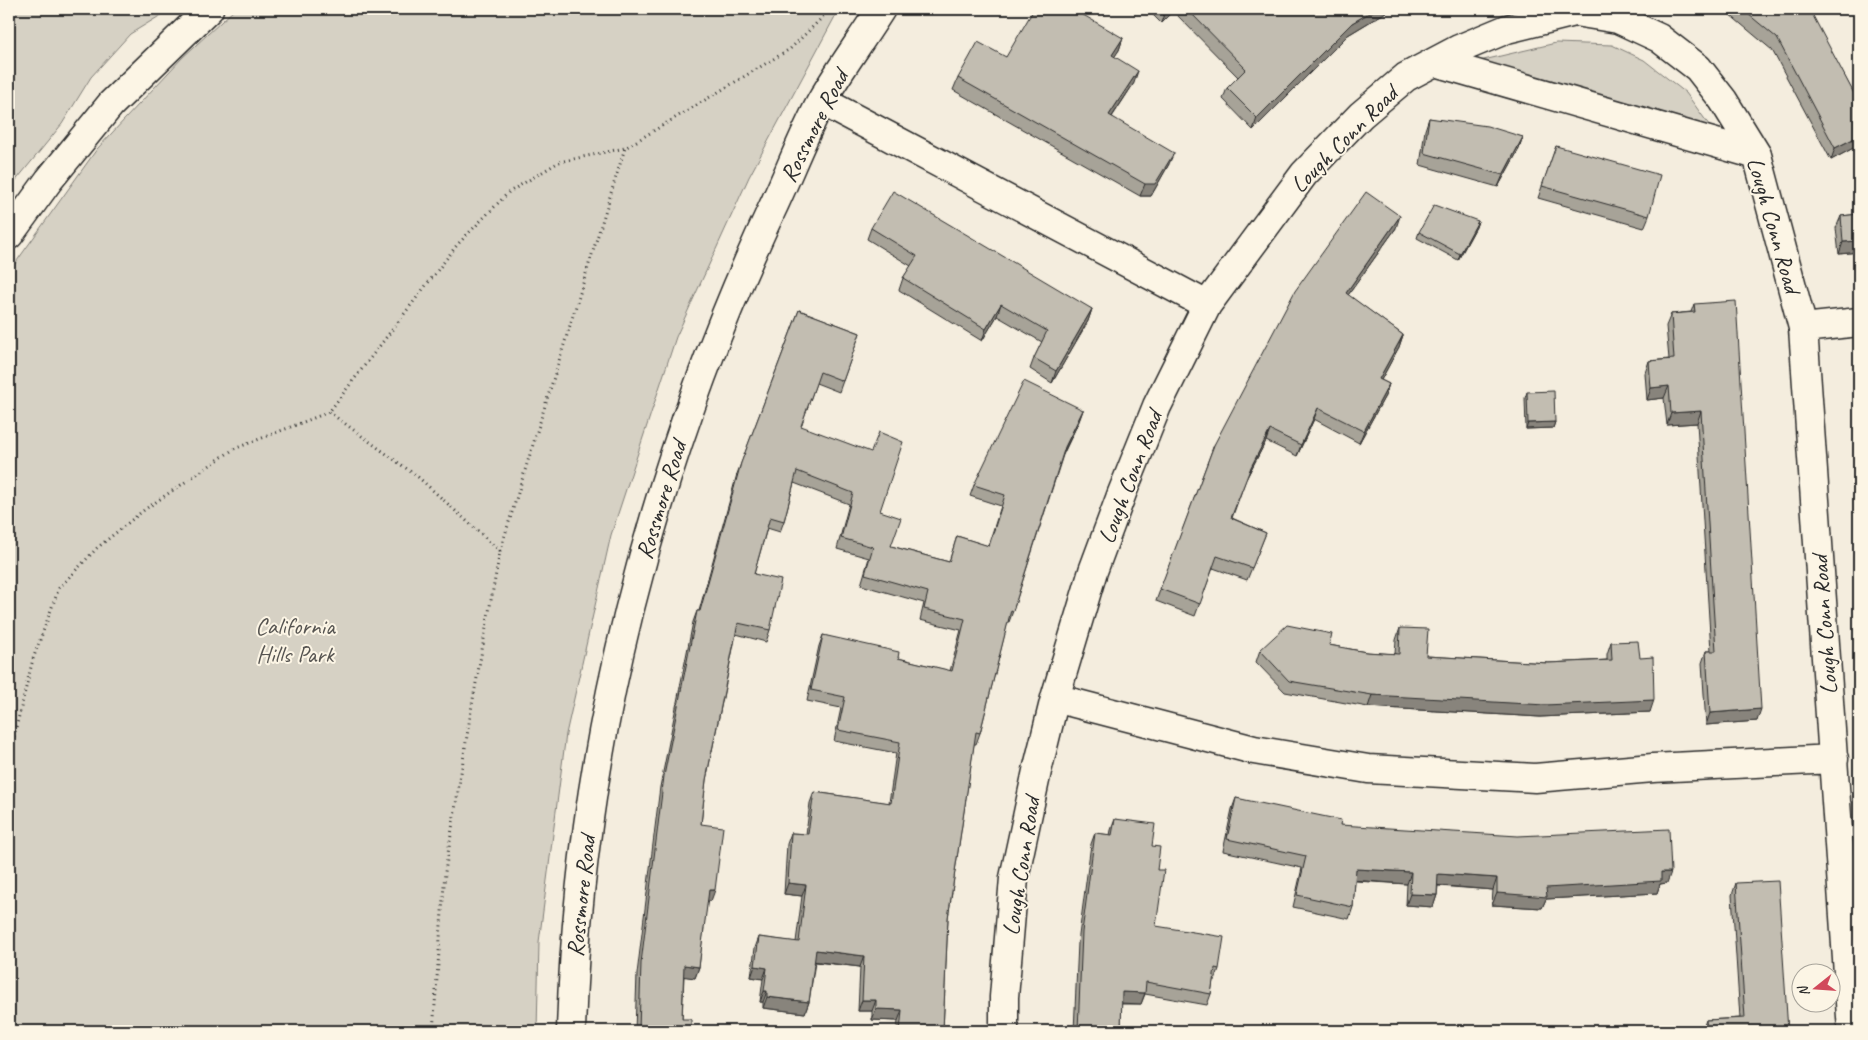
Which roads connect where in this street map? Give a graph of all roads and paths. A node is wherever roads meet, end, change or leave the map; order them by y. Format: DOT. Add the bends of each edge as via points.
graph roads {
  1 [pos="209,9"];
  2 [pos="830,9"];
  3 [pos="881,9"];
  4 [pos="1435,62"];
  5 [pos="822,101"];
  6 [pos="624,148"];
  7 [pos="1757,155"];
  8 [pos="9,235"];
  9 [pos="1206,305"];
  10 [pos="1859,322"];
  11 [pos="1804,328"];
  12 [pos="329,412"];
  13 [pos="500,551"];
  14 [pos="1055,698"];
  15 [pos="9,756"];
  16 [pos="1834,759"];
  17 [pos="433,1031"];
  18 [pos="571,1031"];
  19 [pos="1004,1031"];
  20 [pos="1852,1031"];
  1 -- 8 [label="street" via="111,104"];
  2 -- 6 [label="path" via="790,49"];
  3 -- 5 [label="street, Rossmore Road"];
  4 -- 7 [label="street"];
  4 -- 7 [label="street, Lough Conn Road" via="1506,29 1575,12 1618,19 1659,38 1698,68 1723,100"];
  4 -- 9 [label="street, Lough Conn Road" via="1406,77 1361,115 1304,174"];
  5 -- 9 [label="street"];
  5 -- 18 [label="street, Rossmore Road" via="739,279 692,400 642,558 625,624 588,826 572,983"];
  6 -- 12 [label="path" via="559,162 509,192 457,245"];
  6 -- 13 [label="path"];
  7 -- 11 [label="street, Lough Conn Road"];
  9 -- 14 [label="street, Lough Conn Road" via="1157,406 1122,492 1093,571"];
  10 -- 11 [label="street"];
  11 -- 16 [label="street, Lough Conn Road"];
  12 -- 13 [label="path" via="418,477"];
  12 -- 15 [label="path" via="234,449 144,510 97,548 59,588 33,659"];
  13 -- 17 [label="path" via="445,872"];
  14 -- 16 [label="street" via="1254,750 1368,769 1534,778"];
  14 -- 19 [label="street, Lough Conn Road" via="1014,878"];
  16 -- 20 [label="street, Lough Conn Road"];
}
